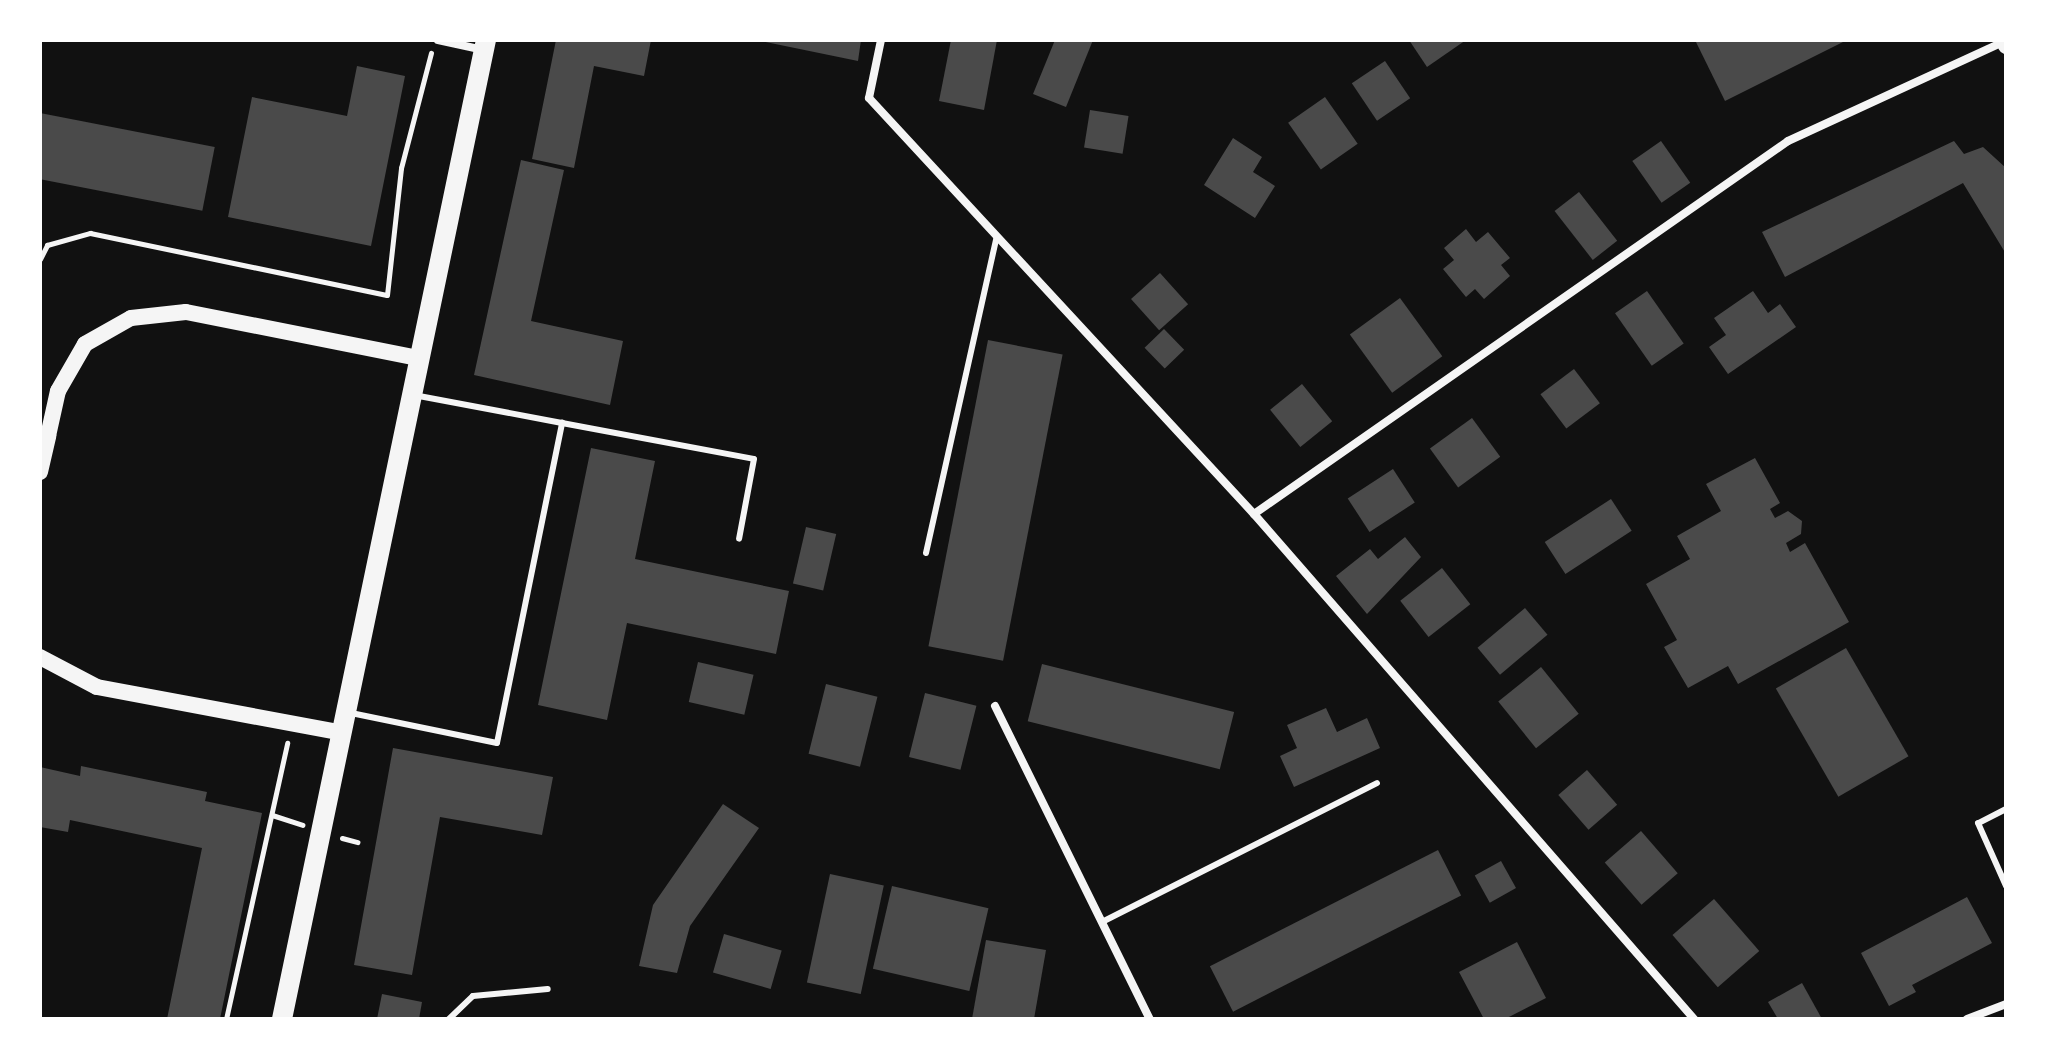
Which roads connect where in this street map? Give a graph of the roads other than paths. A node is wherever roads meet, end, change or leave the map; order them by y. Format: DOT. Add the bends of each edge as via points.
graph roads {
  1 [pos="436,40"];
  2 [pos="881,40"];
  3 [pos="2004,43"];
  4 [pos="485,45"];
  5 [pos="997,236"];
  6 [pos="418,358"];
  7 [pos="411,395"];
  8 [pos="562,423"];
  9 [pos="44,435"];
  10 [pos="40,472"];
  11 [pos="1254,514"];
  12 [pos="739,539"];
  13 [pos="926,553"];
  14 [pos="40,657"];
  15 [pos="995,706"];
  16 [pos="348,712"];
  17 [pos="343,733"];
  18 [pos="1377,783"];
  19 [pos="2006,809"];
  20 [pos="2006,886"];
  21 [pos="1102,922"];
  22 [pos="548,989"];
  23 [pos="2006,1004"];
  24 [pos="282,1019"];
  25 [pos="449,1019"];
  26 [pos="1150,1019"];
  27 [pos="1694,1019"];
  28 [pos="1967,1019"];
  1 -- 4 [label="street"];
  2 -- 5 [label="street" via="869,98"];
  3 -- 11 [label="street" via="1788,141"];
  4 -- 6 [label="main road"];
  5 -- 11 [label="street"];
  5 -- 13 [label="lane"];
  6 -- 7 [label="main road"];
  6 -- 9 [label="main road" via="186,312 131,318 85,344 58,391"];
  7 -- 8 [label="lane"];
  7 -- 16 [label="main road"];
  8 -- 12 [label="lane" via="754,459"];
  8 -- 16 [label="lane" via="497,743"];
  9 -- 10 [label="main road"];
  11 -- 27 [label="street"];
  14 -- 17 [label="main road" via="97,687"];
  15 -- 21 [label="street"];
  16 -- 17 [label="main road"];
  17 -- 24 [label="main road"];
  18 -- 21 [label="lane"];
  19 -- 20 [label="lane" via="1978,823"];
  21 -- 26 [label="street"];
  22 -- 25 [label="lane" via="473,996"];
  23 -- 28 [label="street"];
}
